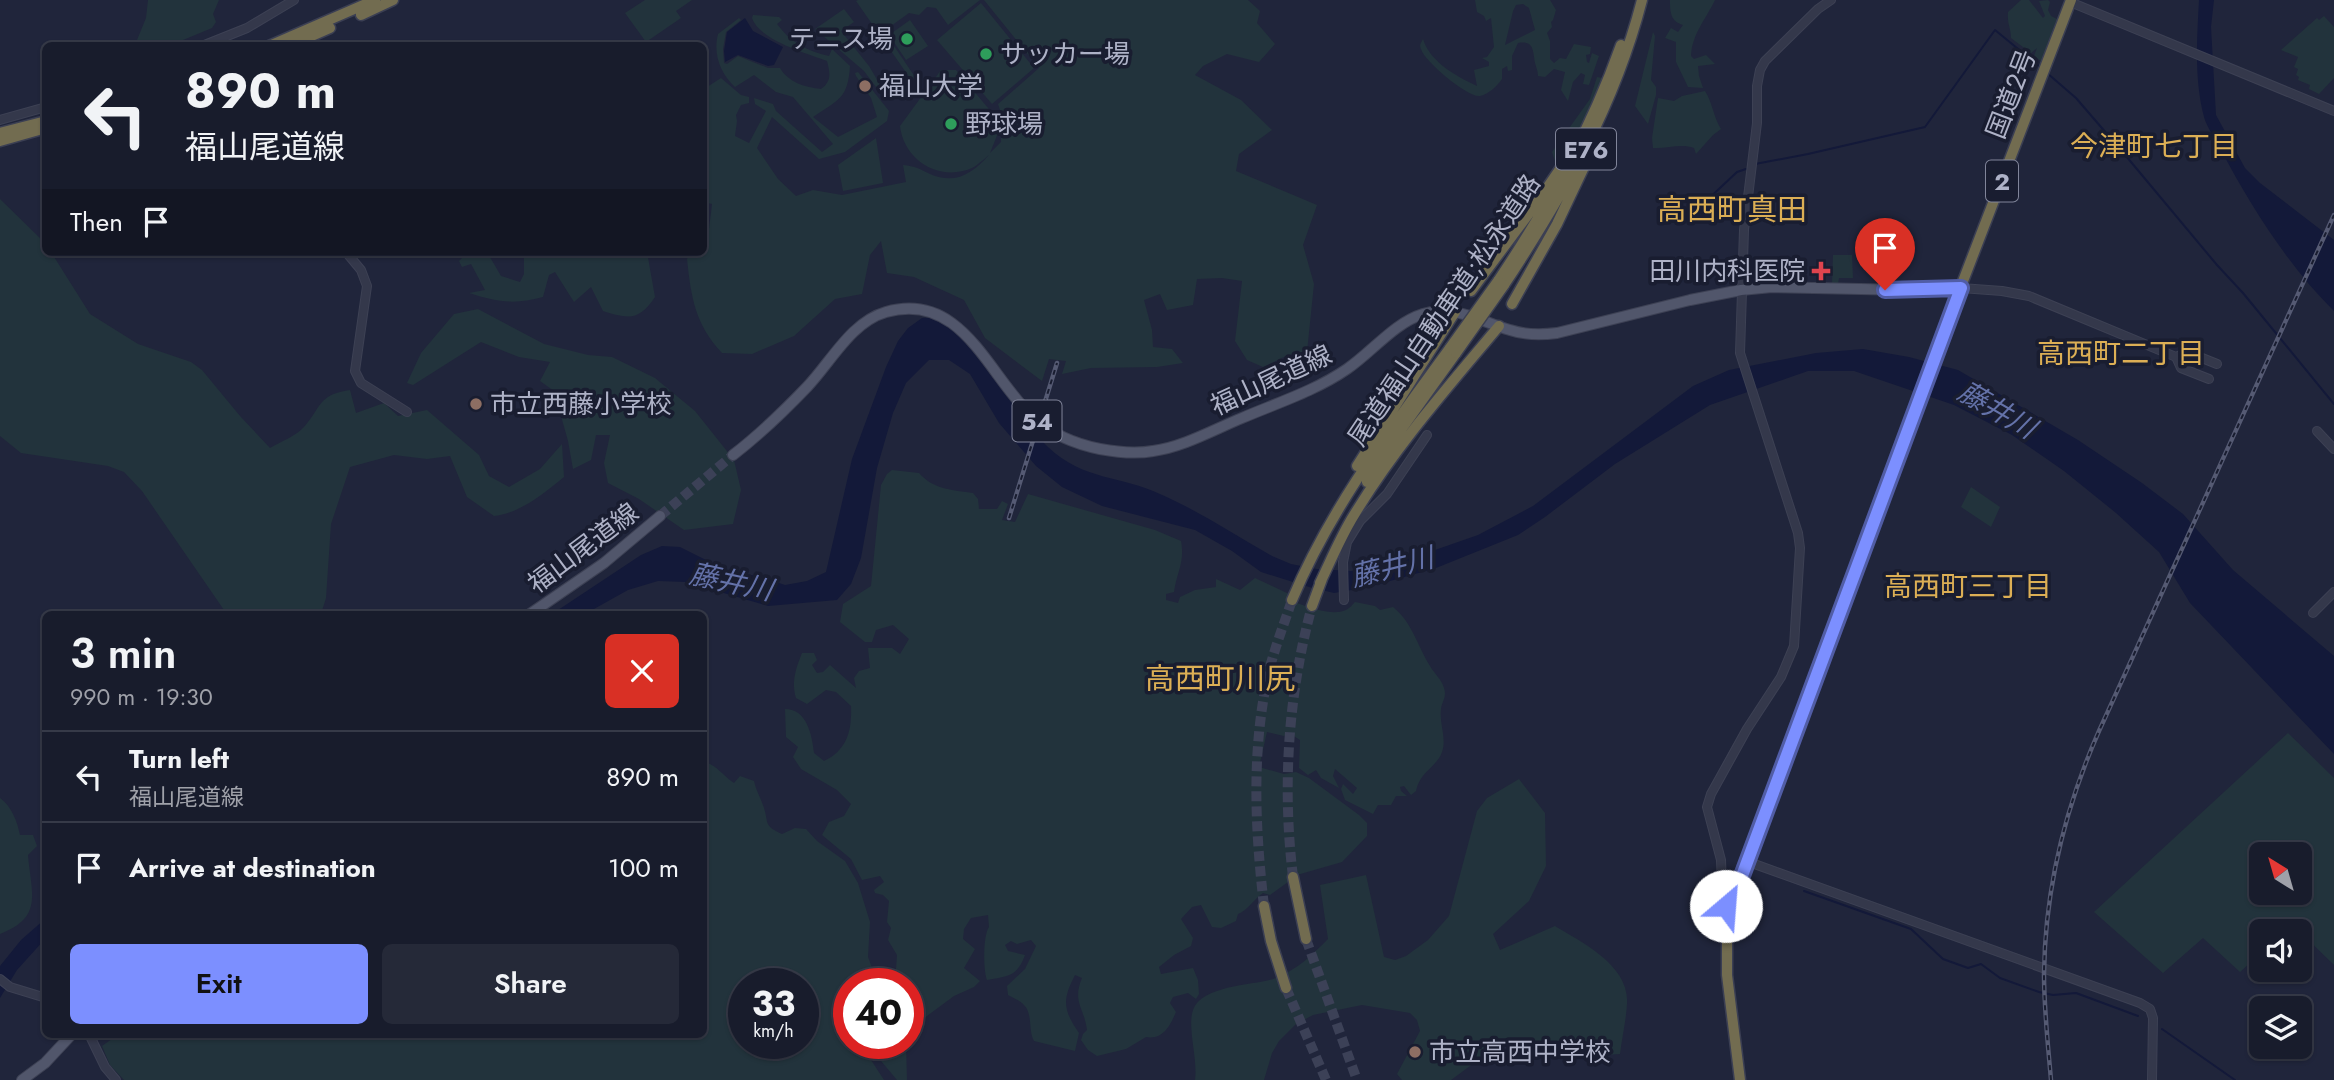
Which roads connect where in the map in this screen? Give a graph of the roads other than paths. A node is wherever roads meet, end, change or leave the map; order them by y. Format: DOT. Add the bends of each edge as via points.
graph roads {
  1 [pos="294,0"];
  2 [pos="375,0"];
  3 [pos="393,0"];
  4 [pos="1634,0"];
  5 [pos="1642,0"];
  6 [pos="1830,0"];
  7 [pos="2071,1"];
  8 [pos="212,42"];
  9 [pos="278,42"];
  10 [pos="298,42"];
  11 [pos="1621,46"];
  12 [pos="1620,69"];
  13 [pos="42,108"];
  14 [pos="2334,111"];
  15 [pos="0,120"];
  16 [pos="42,122"];
  17 [pos="42,129"];
  18 [pos="0,134"];
  19 [pos="0,141"];
  20 [pos="349,256"];
  21 [pos="1501,283"];
  22 [pos="1961,288"];
  23 [pos="1741,290"];
  24 [pos="1471,291"];
  25 [pos="1512,304"];
  26 [pos="1455,312"];
  27 [pos="1499,326"];
  28 [pos="2176,357"];
  29 [pos="2217,364"];
  30 [pos="2209,379"];
  31 [pos="407,412"];
  32 [pos="2317,430"];
  33 [pos="1427,435"];
  34 [pos="2334,449"];
  35 [pos="733,455"];
  36 [pos="1366,475"];
  37 [pos="660,516"];
  38 [pos="2334,592"];
  39 [pos="1292,600"];
  40 [pos="1344,600"];
  41 [pos="1312,606"];
  42 [pos="534,611"];
  43 [pos="2313,613"];
  44 [pos="1746,861"];
  45 [pos="1293,877"];
  46 [pos="1264,906"];
  47 [pos="1730,908"];
  48 [pos="1307,939"];
  49 [pos="0,979"];
  50 [pos="1286,988"];
  51 [pos="42,997"];
  52 [pos="68,1038"];
  53 [pos="91,1038"];
  54 [pos="22,1080"];
  55 [pos="117,1080"];
  56 [pos="1740,1080"];
  57 [pos="2152,1080"];
  1 -- 8 [label="street"];
  2 -- 9 [label="highway"];
  3 -- 10 [label="highway"];
  4 -- 11 [label="highway, 尾道福山自動車道;松永道路 / E76"];
  5 -- 12 [label="highway, 尾道福山自動車道;松永道路 / E76"];
  6 -- 23 [label="street" via="1760,70"];
  7 -- 14 [label="street"];
  7 -- 22 [label="highway, 国道2号 / 2"];
  11 -- 21 [label="highway, 尾道福山自動車道;松永道路 / E76" via="1565,173"];
  11 -- 24 [label="highway" via="1598,100 1558,171"];
  12 -- 21 [label="highway, 尾道福山自動車道;松永道路 / E76" via="1571,178"];
  12 -- 25 [label="highway" via="1587,164"];
  13 -- 15 [label="street"];
  16 -- 18 [label="highway"];
  17 -- 19 [label="highway"];
  20 -- 31 [label="street" via="367,286 357,378"];
  21 -- 36 [label="highway, 尾道福山自動車道;松永道路 / E76, bridge"];
  22 -- 23 [label="main road, 福山尾道線 / 54"];
  22 -- 28 [label="street" via="2029,296"];
  22 -- 44 [label="highway, 国道2号 / 2"];
  23 -- 27 [label="main road, 福山尾道線 / 54" via="1557,333 1527,334"];
  23 -- 47 [label="street" via="1742,362 1800,548 1794,646 1707,807 1721,860 1721,885"];
  26 -- 27 [label="main road, 福山尾道線 / 54"];
  26 -- 35 [label="main road, 福山尾道線 / 54" via="1416,317 1328,380 1170,448 1150,452 1103,450 1060,437 1026,409 953,322 929,311 887,312 852,334 808,386"];
  26 -- 36 [label="highway"];
  27 -- 36 [label="highway" via="1416,426"];
  28 -- 29 [label="street" via="2186,352"];
  28 -- 30 [label="street" via="2181,368"];
  32 -- 34 [label="street"];
  33 -- 40 [label="street" via="1387,494 1353,531 1343,562"];
  36 -- 39 [label="highway, 尾道福山自動車道;松永道路 / E76" via="1317,544"];
  36 -- 41 [label="highway, 尾道福山自動車道;松永道路 / E76"];
  37 -- 42 [label="main road, 福山尾道線" via="604,563"];
  38 -- 43 [label="street"];
  44 -- 47 [label="highway, 国道2号 / 2"];
  44 -- 57 [label="street" via="2140,1003 2150,1009 2153,1018"];
  45 -- 48 [label="highway"];
  46 -- 50 [label="highway"];
  47 -- 56 [label="highway, 国道2号 / 2" via="1727,975"];
  49 -- 51 [label="street"];
  52 -- 54 [label="main road"];
  53 -- 55 [label="street"];
}
